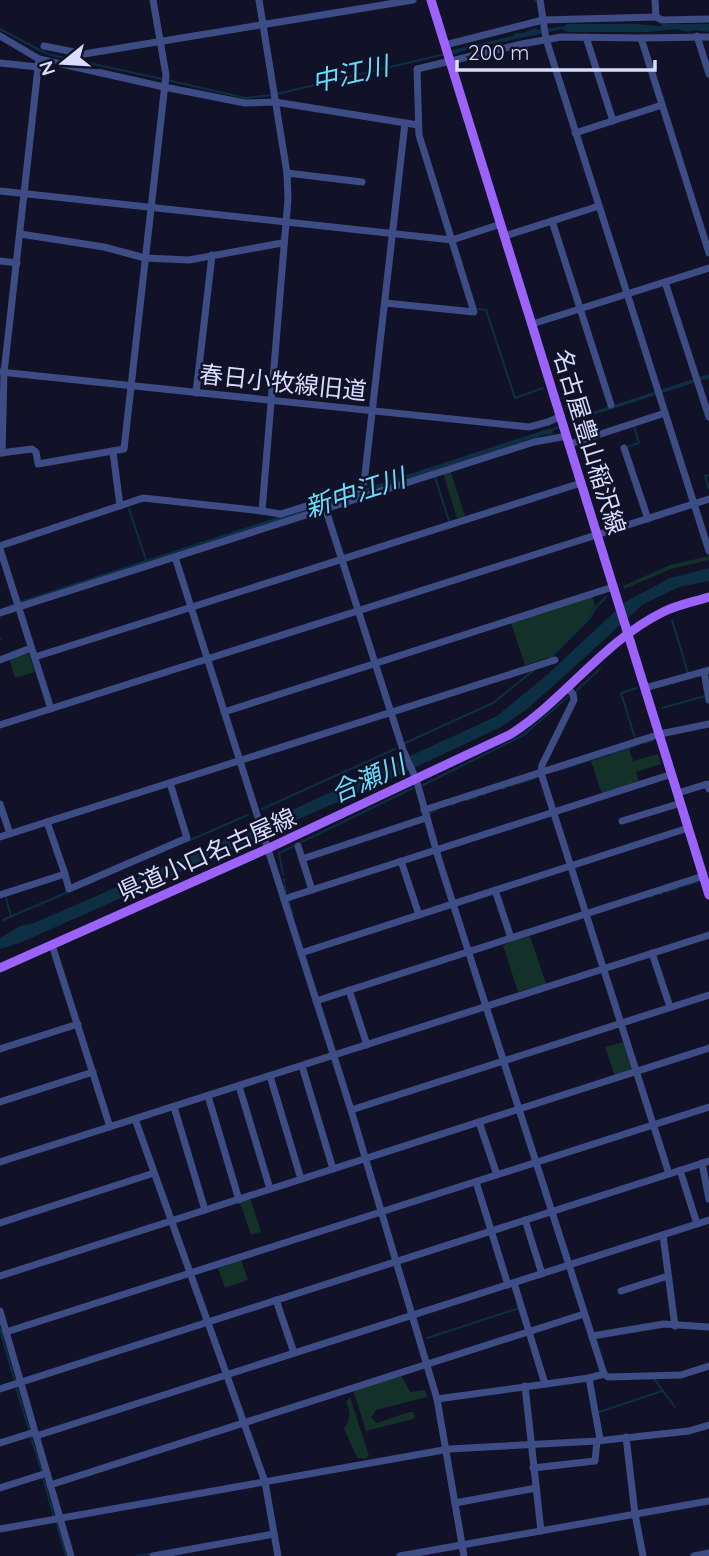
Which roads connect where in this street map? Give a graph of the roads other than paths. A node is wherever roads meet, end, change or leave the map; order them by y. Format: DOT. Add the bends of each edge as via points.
graph roads {
  1 [pos="153,0"];
  2 [pos="259,0"];
  3 [pos="413,0"];
  4 [pos="431,0"];
  5 [pos="540,0"];
  6 [pos="655,0"];
  7 [pos="656,17"];
  8 [pos="709,19"];
  9 [pos="543,22"];
  10 [pos="263,25"];
  11 [pos="0,36"];
  12 [pos="697,36"];
  13 [pos="586,37"];
  14 [pos="709,37"];
  15 [pos="641,38"];
  16 [pos="546,40"];
  17 [pos="160,41"];
  18 [pos="445,45"];
  19 [pos="44,46"];
  20 [pos="450,61"];
  21 [pos="0,63"];
  22 [pos="38,63"];
  23 [pos="709,74"];
  24 [pos="164,86"];
  25 [pos="275,101"];
  26 [pos="662,105"];
  27 [pos="613,121"];
  28 [pos="405,123"];
  29 [pos="418,125"];
  30 [pos="575,133"];
  31 [pos="286,173"];
  32 [pos="362,182"];
  33 [pos="0,191"];
  34 [pos="25,194"];
  35 [pos="599,206"];
  36 [pos="151,207"];
  37 [pos="552,221"];
  38 [pos="286,223"];
  39 [pos="501,224"];
  40 [pos="20,234"];
  41 [pos="393,234"];
  42 [pos="505,236"];
  43 [pos="452,240"];
  44 [pos="282,243"];
  45 [pos="709,253"];
  46 [pos="212,256"];
  47 [pos="145,258"];
  48 [pos="0,261"];
  49 [pos="17,263"];
  50 [pos="709,268"];
  51 [pos="665,282"];
  52 [pos="628,294"];
  53 [pos="385,303"];
  54 [pos="580,309"];
  55 [pos="532,324"];
  56 [pos="2,373"];
  57 [pos="131,386"];
  58 [pos="196,393"];
  59 [pos="270,401"];
  60 [pos="611,405"];
  61 [pos="707,405"];
  62 [pos="372,411"];
  63 [pos="665,412"];
  64 [pos="561,417"];
  65 [pos="709,417"];
  66 [pos="567,437"];
  67 [pos="624,448"];
  68 [pos="113,452"];
  69 [pos="1,453"];
  70 [pos="582,483"];
  71 [pos="709,499"];
  72 [pos="694,504"];
  73 [pos="324,505"];
  74 [pos="120,506"];
  75 [pos="261,511"];
  76 [pos="648,519"];
  77 [pos="597,535"];
  78 [pos="0,547"];
  79 [pos="709,551"];
  80 [pos="175,556"];
  81 [pos="342,559"];
  82 [pos="612,587"];
  83 [pos="709,597"];
  84 [pos="18,605"];
  85 [pos="191,607"];
  86 [pos="358,611"];
  87 [pos="0,613"];
  88 [pos="628,634"];
  89 [pos="31,648"];
  90 [pos="34,657"];
  91 [pos="0,660"];
  92 [pos="208,660"];
  93 [pos="555,660"];
  94 [pos="375,664"];
  95 [pos="706,671"];
  96 [pos="568,688"];
  97 [pos="645,688"];
  98 [pos="709,700"];
  99 [pos="51,709"];
  100 [pos="224,712"];
  101 [pos="391,712"];
  102 [pos="709,724"];
  103 [pos="0,725"];
  104 [pos="660,734"];
  105 [pos="240,760"];
  106 [pos="541,773"];
  107 [pos="672,774"];
  108 [pos="415,777"];
  109 [pos="170,783"];
  110 [pos="709,789"];
  111 [pos="679,798"];
  112 [pos="0,804"];
  113 [pos="553,812"];
  114 [pos="425,814"];
  115 [pos="622,821"];
  116 [pos="47,822"];
  117 [pos="688,828"];
  118 [pos="10,834"];
  119 [pos="0,837"];
  120 [pos="268,845"];
  121 [pos="298,846"];
  122 [pos="436,850"];
  123 [pos="302,859"];
  124 [pos="401,861"];
  125 [pos="570,865"];
  126 [pos="65,874"];
  127 [pos="703,876"];
  128 [pos="312,890"];
  129 [pos="495,890"];
  130 [pos="709,894"];
  131 [pos="0,895"];
  132 [pos="284,899"];
  133 [pos="453,904"];
  134 [pos="586,914"];
  135 [pos="419,915"];
  136 [pos="709,935"];
  137 [pos="511,939"];
  138 [pos="52,945"];
  139 [pos="468,952"];
  140 [pos="301,953"];
  141 [pos="652,953"];
  142 [pos="0,968"];
  143 [pos="604,970"];
  144 [pos="349,990"];
  145 [pos="709,995"];
  146 [pos="316,1000"];
  147 [pos="485,1007"];
  148 [pos="670,1007"];
  149 [pos="621,1023"];
  150 [pos="78,1024"];
  151 [pos="367,1045"];
  152 [pos="709,1048"];
  153 [pos="0,1049"];
  154 [pos="334,1056"];
  155 [pos="503,1062"];
  156 [pos="302,1066"];
  157 [pos="93,1072"];
  158 [pos="636,1072"];
  159 [pos="270,1076"];
  160 [pos="239,1086"];
  161 [pos="208,1096"];
  162 [pos="0,1102"];
  163 [pos="174,1107"];
  164 [pos="709,1108"];
  165 [pos="519,1109"];
  166 [pos="351,1111"];
  167 [pos="135,1119"];
  168 [pos="479,1122"];
  169 [pos="653,1125"];
  170 [pos="110,1127"];
  171 [pos="366,1159"];
  172 [pos="0,1162"];
  173 [pos="706,1162"];
  174 [pos="535,1163"];
  175 [pos="333,1169"];
  176 [pos="680,1170"];
  177 [pos="154,1173"];
  178 [pos="669,1174"];
  179 [pos="497,1175"];
  180 [pos="301,1179"];
  181 [pos="476,1182"];
  182 [pos="270,1189"];
  183 [pos="709,1199"];
  184 [pos="239,1200"];
  185 [pos="205,1210"];
  186 [pos="551,1212"];
  187 [pos="382,1213"];
  188 [pos="525,1220"];
  189 [pos="709,1220"];
  190 [pos="172,1222"];
  191 [pos="0,1223"];
  192 [pos="697,1224"];
  193 [pos="491,1231"];
  194 [pos="663,1235"];
  195 [pos="396,1262"];
  196 [pos="569,1265"];
  197 [pos="542,1274"];
  198 [pos="191,1275"];
  199 [pos="0,1276"];
  200 [pos="668,1276"];
  201 [pos="511,1284"];
  202 [pos="621,1291"];
  203 [pos="276,1300"];
  204 [pos="0,1311"];
  205 [pos="584,1314"];
  206 [pos="412,1315"];
  207 [pos="208,1322"];
  208 [pos="675,1325"];
  209 [pos="709,1327"];
  210 [pos="6,1332"];
  211 [pos="529,1332"];
  212 [pos="592,1336"];
  213 [pos="294,1353"];
  214 [pos="426,1364"];
  215 [pos="709,1366"];
  216 [pos="604,1374"];
  217 [pos="227,1375"];
  218 [pos="589,1378"];
  219 [pos="17,1383"];
  220 [pos="545,1384"];
  221 [pos="525,1386"];
  222 [pos="0,1389"];
  223 [pos="437,1399"];
  224 [pos="243,1423"];
  225 [pos="709,1425"];
  226 [pos="33,1433"];
  227 [pos="626,1437"];
  228 [pos="598,1440"];
  229 [pos="0,1443"];
  230 [pos="530,1443"];
  231 [pos="446,1450"];
  232 [pos="533,1468"];
  233 [pos="44,1474"];
  234 [pos="265,1482"];
  235 [pos="50,1485"];
  236 [pos="0,1488"];
  237 [pos="536,1488"];
  238 [pos="709,1501"];
  239 [pos="455,1503"];
  240 [pos="635,1514"];
  241 [pos="57,1519"];
  242 [pos="0,1529"];
  243 [pos="541,1531"];
  244 [pos="274,1534"];
  245 [pos="462,1545"];
  246 [pos="709,1553"];
  247 [pos="71,1556"];
  248 [pos="153,1556"];
  249 [pos="278,1556"];
  250 [pos="400,1556"];
  251 [pos="464,1556"];
  252 [pos="643,1556"];
  253 [pos="694,1556"];
  1 -- 17 [label="street"];
  2 -- 10 [label="street"];
  3 -- 10 [label="street"];
  4 -- 18 [label="main road, 名古屋豊山稲沢線"];
  5 -- 9 [label="street"];
  6 -- 7 [label="street"];
  7 -- 8 [label="street"];
  7 -- 9 [label="street"];
  9 -- 16 [label="street"];
  9 -- 18 [label="street"];
  10 -- 17 [label="street"];
  10 -- 25 [label="street"];
  11 -- 22 [label="street"];
  12 -- 14 [label="street"];
  12 -- 15 [label="street"];
  12 -- 23 [label="street"];
  13 -- 15 [label="street"];
  13 -- 16 [label="street"];
  13 -- 27 [label="street"];
  15 -- 26 [label="street"];
  16 -- 20 [label="street"];
  16 -- 30 [label="street"];
  17 -- 19 [label="street" via="83,54"];
  17 -- 24 [label="street"];
  18 -- 20 [label="main road, 名古屋豊山稲沢線"];
  20 -- 29 [label="street" via="417,69"];
  20 -- 39 [label="main road, 名古屋豊山稲沢線"];
  21 -- 22 [label="street"];
  22 -- 24 [label="street"];
  22 -- 34 [label="street"];
  24 -- 25 [label="street" via="245,103"];
  24 -- 36 [label="street"];
  25 -- 28 [label="street"];
  25 -- 31 [label="street"];
  26 -- 27 [label="street"];
  26 -- 45 [label="street"];
  27 -- 30 [label="street"];
  28 -- 29 [label="street"];
  28 -- 41 [label="street"];
  29 -- 43 [label="street"];
  30 -- 35 [label="street"];
  31 -- 32 [label="street"];
  31 -- 38 [label="street"];
  33 -- 34 [label="street"];
  34 -- 36 [label="street"];
  34 -- 40 [label="street"];
  35 -- 37 [label="street"];
  35 -- 52 [label="street"];
  36 -- 38 [label="street"];
  36 -- 47 [label="street"];
  37 -- 42 [label="street"];
  37 -- 54 [label="street"];
  38 -- 41 [label="street"];
  38 -- 59 [label="street"];
  39 -- 42 [label="main road, 名古屋豊山稲沢線"];
  39 -- 43 [label="street"];
  40 -- 47 [label="street"];
  40 -- 49 [label="street"];
  41 -- 43 [label="street"];
  41 -- 53 [label="street"];
  42 -- 55 [label="main road, 名古屋豊山稲沢線"];
  43 -- 53 [label="street" via="474,312"];
  44 -- 46 [label="street"];
  46 -- 47 [label="street"];
  46 -- 58 [label="street"];
  47 -- 57 [label="street"];
  48 -- 49 [label="street"];
  49 -- 56 [label="street"];
  50 -- 51 [label="street"];
  51 -- 52 [label="street"];
  51 -- 61 [label="street"];
  52 -- 54 [label="street"];
  52 -- 63 [label="street"];
  53 -- 62 [label="street"];
  54 -- 55 [label="street"];
  54 -- 60 [label="street"];
  55 -- 64 [label="main road, 名古屋豊山稲沢線"];
  56 -- 57 [label="street, 春日小牧線旧道"];
  56 -- 69 [label="street"];
  57 -- 58 [label="street, 春日小牧線旧道"];
  57 -- 68 [label="street" via="124,449"];
  58 -- 59 [label="street, 春日小牧線旧道"];
  59 -- 62 [label="street, 春日小牧線旧道"];
  59 -- 75 [label="street"];
  61 -- 65 [label="street"];
  62 -- 64 [label="street, 春日小牧線旧道" via="529,427"];
  62 -- 73 [label="street" via="364,482 360,489"];
  63 -- 66 [label="street"];
  63 -- 72 [label="street"];
  64 -- 66 [label="main road, 名古屋豊山稲沢線"];
  66 -- 70 [label="main road, 名古屋豊山稲沢線"];
  66 -- 73 [label="street" via="534,442"];
  67 -- 76 [label="street"];
  68 -- 69 [label="street" via="38,464 32,449"];
  68 -- 74 [label="street"];
  70 -- 77 [label="main road, 名古屋豊山稲沢線"];
  70 -- 81 [label="street"];
  71 -- 72 [label="street"];
  72 -- 76 [label="street"];
  72 -- 79 [label="street"];
  73 -- 75 [label="street" via="281,514"];
  73 -- 80 [label="street"];
  73 -- 81 [label="street"];
  74 -- 75 [label="street" via="143,498"];
  74 -- 78 [label="street"];
  76 -- 77 [label="street"];
  77 -- 82 [label="main road, 名古屋豊山稲沢線"];
  77 -- 86 [label="street"];
  78 -- 84 [label="street"];
  80 -- 84 [label="street"];
  80 -- 85 [label="street"];
  81 -- 85 [label="street"];
  81 -- 86 [label="street"];
  82 -- 88 [label="main road, 名古屋豊山稲沢線"];
  82 -- 94 [label="street"];
  83 -- 88 [label="main road, 県道小口名古屋線" via="663,612"];
  84 -- 87 [label="street"];
  84 -- 89 [label="street"];
  85 -- 90 [label="street"];
  85 -- 92 [label="street"];
  86 -- 92 [label="street"];
  86 -- 94 [label="street"];
  88 -- 96 [label="main road, 県道小口名古屋線"];
  88 -- 97 [label="main road, 名古屋豊山稲沢線"];
  89 -- 90 [label="street"];
  89 -- 91 [label="street"];
  90 -- 99 [label="street"];
  92 -- 99 [label="street"];
  92 -- 100 [label="street"];
  93 -- 101 [label="street"];
  94 -- 100 [label="street"];
  94 -- 101 [label="street"];
  95 -- 97 [label="street"];
  95 -- 98 [label="street"];
  96 -- 106 [label="street" via="574,700"];
  96 -- 108 [label="main road, 県道小口名古屋線" via="511,734"];
  97 -- 104 [label="main road, 名古屋豊山稲沢線"];
  99 -- 103 [label="street"];
  100 -- 105 [label="street"];
  101 -- 105 [label="street"];
  101 -- 108 [label="street"];
  102 -- 104 [label="street"];
  104 -- 106 [label="street"];
  104 -- 107 [label="main road, 名古屋豊山稲沢線"];
  105 -- 109 [label="street"];
  105 -- 120 [label="street"];
  106 -- 113 [label="street"];
  106 -- 114 [label="street"];
  107 -- 111 [label="main road, 名古屋豊山稲沢線"];
  107 -- 113 [label="street"];
  108 -- 114 [label="street"];
  108 -- 120 [label="main road, 県道小口名古屋線"];
  109 -- 116 [label="street"];
  109 -- 126 [label="street" via="187,838 69,888"];
  110 -- 111 [label="street" via="707,784"];
  111 -- 115 [label="street"];
  111 -- 117 [label="main road, 名古屋豊山稲沢線"];
  112 -- 118 [label="street"];
  113 -- 122 [label="street"];
  113 -- 125 [label="street"];
  114 -- 122 [label="street"];
  114 -- 123 [label="street"];
  116 -- 118 [label="street"];
  116 -- 126 [label="street"];
  117 -- 125 [label="street"];
  117 -- 127 [label="main road, 名古屋豊山稲沢線"];
  118 -- 119 [label="street"];
  120 -- 132 [label="street"];
  120 -- 138 [label="main road, 県道小口名古屋線"];
  121 -- 123 [label="street"];
  122 -- 124 [label="street"];
  122 -- 133 [label="street"];
  123 -- 128 [label="street"];
  124 -- 128 [label="street"];
  124 -- 135 [label="street"];
  125 -- 129 [label="street"];
  125 -- 134 [label="street"];
  126 -- 131 [label="street"];
  127 -- 130 [label="main road, 名古屋豊山稲沢線"];
  127 -- 134 [label="street"];
  128 -- 132 [label="street"];
  129 -- 133 [label="street"];
  129 -- 137 [label="street"];
  132 -- 140 [label="street"];
  133 -- 135 [label="street"];
  133 -- 139 [label="street"];
  134 -- 137 [label="street"];
  134 -- 143 [label="street"];
  135 -- 140 [label="street"];
  136 -- 141 [label="street"];
  137 -- 139 [label="street"];
  138 -- 142 [label="main road, 県道小口名古屋線"];
  138 -- 150 [label="street"];
  139 -- 144 [label="street"];
  139 -- 147 [label="street"];
  140 -- 146 [label="street"];
  141 -- 143 [label="street"];
  141 -- 148 [label="street"];
  143 -- 147 [label="street"];
  143 -- 149 [label="street"];
  144 -- 146 [label="street"];
  144 -- 151 [label="street"];
  145 -- 148 [label="street"];
  146 -- 154 [label="street"];
  147 -- 151 [label="street"];
  147 -- 155 [label="street"];
  148 -- 149 [label="street"];
  149 -- 155 [label="street"];
  149 -- 158 [label="street"];
  150 -- 153 [label="street"];
  150 -- 157 [label="street"];
  151 -- 154 [label="street"];
  152 -- 158 [label="street"];
  154 -- 156 [label="street"];
  154 -- 166 [label="street"];
  155 -- 165 [label="street"];
  155 -- 166 [label="street"];
  156 -- 159 [label="street"];
  156 -- 175 [label="street"];
  157 -- 162 [label="street"];
  157 -- 170 [label="street"];
  158 -- 165 [label="street"];
  158 -- 169 [label="street"];
  159 -- 160 [label="street"];
  159 -- 180 [label="street"];
  160 -- 161 [label="street"];
  160 -- 182 [label="street"];
  161 -- 163 [label="street"];
  161 -- 184 [label="street"];
  163 -- 167 [label="street"];
  163 -- 185 [label="street"];
  164 -- 169 [label="street"];
  165 -- 168 [label="street"];
  165 -- 174 [label="street"];
  166 -- 171 [label="street"];
  167 -- 170 [label="street"];
  167 -- 177 [label="street"];
  168 -- 171 [label="street"];
  168 -- 179 [label="street"];
  169 -- 174 [label="street"];
  169 -- 178 [label="street"];
  170 -- 172 [label="street"];
  171 -- 175 [label="street"];
  171 -- 187 [label="street"];
  173 -- 176 [label="street"];
  173 -- 183 [label="street"];
  174 -- 179 [label="street"];
  174 -- 186 [label="street"];
  175 -- 180 [label="street"];
  176 -- 178 [label="street"];
  176 -- 192 [label="street"];
  177 -- 190 [label="street"];
  177 -- 191 [label="street"];
  178 -- 186 [label="street"];
  179 -- 181 [label="street"];
  180 -- 182 [label="street"];
  181 -- 187 [label="street"];
  181 -- 193 [label="street"];
  182 -- 184 [label="street"];
  184 -- 185 [label="street"];
  185 -- 190 [label="street"];
  186 -- 188 [label="street"];
  186 -- 196 [label="street"];
  187 -- 195 [label="street"];
  187 -- 198 [label="street"];
  188 -- 193 [label="street"];
  188 -- 197 [label="street"];
  189 -- 192 [label="street"];
  190 -- 198 [label="street"];
  190 -- 199 [label="street"];
  192 -- 194 [label="street"];
  193 -- 195 [label="street"];
  193 -- 201 [label="street"];
  194 -- 196 [label="street"];
  194 -- 200 [label="street"];
  195 -- 203 [label="street"];
  195 -- 206 [label="street"];
  196 -- 197 [label="street"];
  196 -- 205 [label="street"];
  197 -- 201 [label="street"];
  198 -- 207 [label="street"];
  198 -- 210 [label="street"];
  200 -- 202 [label="street"];
  200 -- 208 [label="street"];
  201 -- 206 [label="street"];
  201 -- 211 [label="street"];
  203 -- 207 [label="street"];
  203 -- 213 [label="street"];
  204 -- 210 [label="street"];
  205 -- 211 [label="street"];
  205 -- 212 [label="street"];
  206 -- 213 [label="street"];
  206 -- 214 [label="street"];
  207 -- 217 [label="street"];
  207 -- 219 [label="street"];
  208 -- 209 [label="street"];
  208 -- 212 [label="street"];
  210 -- 219 [label="street"];
  211 -- 214 [label="street"];
  211 -- 220 [label="street"];
  212 -- 216 [label="street"];
  213 -- 217 [label="street"];
  214 -- 223 [label="street"];
  214 -- 224 [label="street"];
  215 -- 216 [label="street" via="681,1375"];
  216 -- 218 [label="street"];
  217 -- 224 [label="street"];
  217 -- 226 [label="street"];
  218 -- 220 [label="street"];
  218 -- 228 [label="street"];
  219 -- 222 [label="street"];
  219 -- 226 [label="street"];
  220 -- 221 [label="street"];
  221 -- 223 [label="street"];
  221 -- 230 [label="street"];
  223 -- 231 [label="street"];
  224 -- 234 [label="street"];
  224 -- 235 [label="street"];
  225 -- 227 [label="street"];
  226 -- 229 [label="street"];
  226 -- 233 [label="street"];
  227 -- 228 [label="street"];
  227 -- 240 [label="street"];
  228 -- 230 [label="street"];
  228 -- 232 [label="street" via="595,1461"];
  230 -- 231 [label="street"];
  230 -- 232 [label="street"];
  231 -- 234 [label="street"];
  231 -- 239 [label="street"];
  232 -- 237 [label="street"];
  233 -- 235 [label="street"];
  233 -- 236 [label="street"];
  234 -- 241 [label="street"];
  234 -- 244 [label="street"];
  235 -- 241 [label="street"];
  237 -- 239 [label="street"];
  237 -- 243 [label="street"];
  238 -- 240 [label="street"];
  239 -- 245 [label="street"];
  240 -- 243 [label="street"];
  240 -- 252 [label="street"];
  241 -- 242 [label="street"];
  241 -- 247 [label="street"];
  243 -- 245 [label="street"];
  244 -- 248 [label="street"];
  244 -- 249 [label="street"];
  245 -- 250 [label="street"];
  245 -- 251 [label="street"];
  246 -- 253 [label="street"];
}
